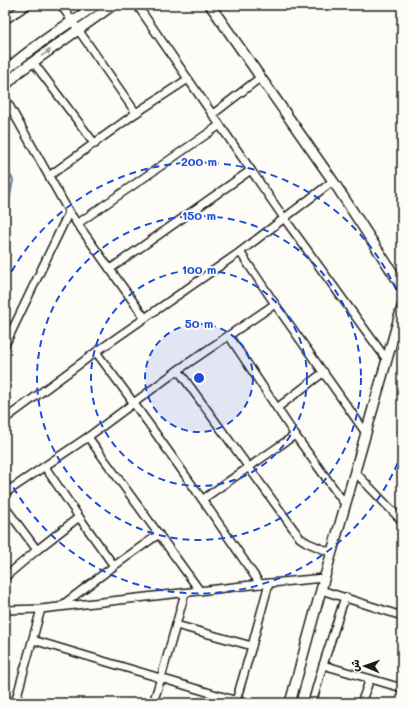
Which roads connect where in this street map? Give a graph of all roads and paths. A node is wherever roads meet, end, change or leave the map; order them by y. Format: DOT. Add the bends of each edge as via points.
graph roads {
  1 [pos="27,5"];
  2 [pos="61,5"];
  3 [pos="96,5"];
  4 [pos="113,5"];
  5 [pos="137,5"];
  6 [pos="210,5"];
  7 [pos="5,20"];
  8 [pos="72,21"];
  9 [pos="78,30"];
  10 [pos="33,62"];
  11 [pos="5,71"];
  12 [pos="261,77"];
  13 [pos="188,78"];
  14 [pos="5,86"];
  15 [pos="5,98"];
  16 [pos="136,113"];
  17 [pos="213,114"];
  18 [pos="220,125"];
  19 [pos="95,144"];
  20 [pos="251,170"];
  21 [pos="49,176"];
  22 [pos="333,181"];
  23 [pos="70,212"];
  24 [pos="284,218"];
  25 [pos="77,224"];
  26 [pos="240,252"];
  27 [pos="110,269"];
  28 [pos="402,287"];
  29 [pos="275,304"];
  30 [pos="402,308"];
  31 [pos="145,318"];
  32 [pos="229,336"];
  33 [pos="5,345"];
  34 [pos="96,352"];
  35 [pos="387,360"];
  36 [pos="178,370"];
  37 [pos="324,372"];
  38 [pos="134,403"];
  39 [pos="277,408"];
  40 [pos="5,419"];
  41 [pos="366,433"];
  42 [pos="295,435"];
  43 [pos="88,437"];
  44 [pos="44,467"];
  45 [pos="249,467"];
  46 [pos="355,472"];
  47 [pos="5,493"];
  48 [pos="203,499"];
  49 [pos="345,504"];
  50 [pos="5,507"];
  51 [pos="79,517"];
  52 [pos="402,521"];
  53 [pos="159,534"];
  54 [pos="37,550"];
  55 [pos="332,553"];
  56 [pos="114,566"];
  57 [pos="5,577"];
  58 [pos="324,578"];
  59 [pos="269,583"];
  60 [pos="260,584"];
  61 [pos="321,590"];
  62 [pos="200,591"];
  63 [pos="185,593"];
  64 [pos="345,598"];
  65 [pos="60,607"];
  66 [pos="41,609"];
  67 [pos="5,610"];
  68 [pos="402,616"];
  69 [pos="176,625"];
  70 [pos="33,640"];
  71 [pos="252,646"];
  72 [pos="323,665"];
  73 [pos="161,678"];
  74 [pos="370,679"];
  75 [pos="402,688"];
  76 [pos="5,700"];
  77 [pos="236,701"];
  78 [pos="14,703"];
  79 [pos="153,703"];
  80 [pos="244,703"];
  81 [pos="290,703"];
  82 [pos="312,703"];
  83 [pos="361,703"];
  1 -- 7 [label="street"];
  2 -- 8 [label="street"];
  3 -- 8 [label="street"];
  4 -- 9 [label="street"];
  5 -- 13 [label="street"];
  6 -- 12 [label="street"];
  8 -- 9 [label="street"];
  8 -- 11 [label="street"];
  10 -- 9 [label="street, one-way"];
  9 -- 16 [label="street"];
  10 -- 14 [label="street"];
  10 -- 19 [label="street"];
  12 -- 17 [label="street"];
  12 -- 22 [label="street"];
  13 -- 16 [label="street"];
  13 -- 17 [label="street"];
  15 -- 21 [label="street"];
  16 -- 19 [label="street"];
  17 -- 18 [label="street"];
  18 -- 20 [label="street"];
  18 -- 25 [label="street"];
  19 -- 21 [label="street"];
  20 -- 24 [label="street"];
  20 -- 27 [label="street"];
  21 -- 23 [label="street"];
  22 -- 24 [label="street"];
  22 -- 28 [label="street"];
  23 -- 25 [label="street"];
  23 -- 33 [label="street"];
  24 -- 26 [label="street"];
  24 -- 35 [label="street"];
  25 -- 27 [label="street"];
  26 -- 29 [label="street"];
  26 -- 31 [label="street"];
  27 -- 31 [label="street"];
  29 -- 32 [label="street"];
  29 -- 37 [label="street"];
  30 -- 35 [label="street"];
  31 -- 34 [label="street"];
  32 -- 36 [label="street"];
  32 -- 39 [label="street"];
  34 -- 38 [label="street"];
  34 -- 40 [label="street"];
  35 -- 41 [label="street"];
  36 -- 38 [label="street"];
  36 -- 45 [label="street"];
  37 -- 39 [label="street"];
  37 -- 41 [label="street"];
  38 -- 43 [label="street"];
  38 -- 48 [label="street"];
  39 -- 42 [label="street"];
  41 -- 46 [label="street"];
  42 -- 45 [label="street"];
  42 -- 49 [label="street"];
  43 -- 44 [label="street"];
  43 -- 53 [label="street"];
  44 -- 47 [label="street"];
  44 -- 51 [label="street"];
  45 -- 48 [label="street"];
  45 -- 55 [label="street" via="300,538"];
  46 -- 49 [label="street"];
  46 -- 52 [label="street"];
  48 -- 60 [label="street"];
  49 -- 55 [label="street"];
  50 -- 54 [label="street"];
  51 -- 54 [label="street"];
  51 -- 56 [label="street"];
  53 -- 56 [label="street"];
  53 -- 62 [label="street"];
  54 -- 57 [label="street"];
  55 -- 58 [label="street"];
  56 -- 65 [label="street"];
  58 -- 59 [label="street"];
  58 -- 61 [label="street"];
  59 -- 60 [label="street"];
  59 -- 71 [label="street"];
  60 -- 62 [label="street"];
  61 -- 64 [label="street"];
  61 -- 81 [label="street"];
  62 -- 63 [label="street"];
  63 -- 65 [label="street"];
  63 -- 69 [label="street"];
  64 -- 68 [label="street"];
  64 -- 72 [label="street"];
  65 -- 66 [label="street"];
  66 -- 67 [label="street"];
  66 -- 70 [label="street"];
  69 -- 71 [label="street"];
  69 -- 73 [label="street"];
  70 -- 73 [label="street"];
  70 -- 78 [label="street"];
  71 -- 77 [label="street"];
  72 -- 74 [label="street"];
  72 -- 82 [label="street"];
  73 -- 77 [label="street"];
  73 -- 79 [label="street"];
  74 -- 75 [label="street"];
  74 -- 83 [label="street"];
  76 -- 78 [label="street"];
  77 -- 80 [label="street"];
}
